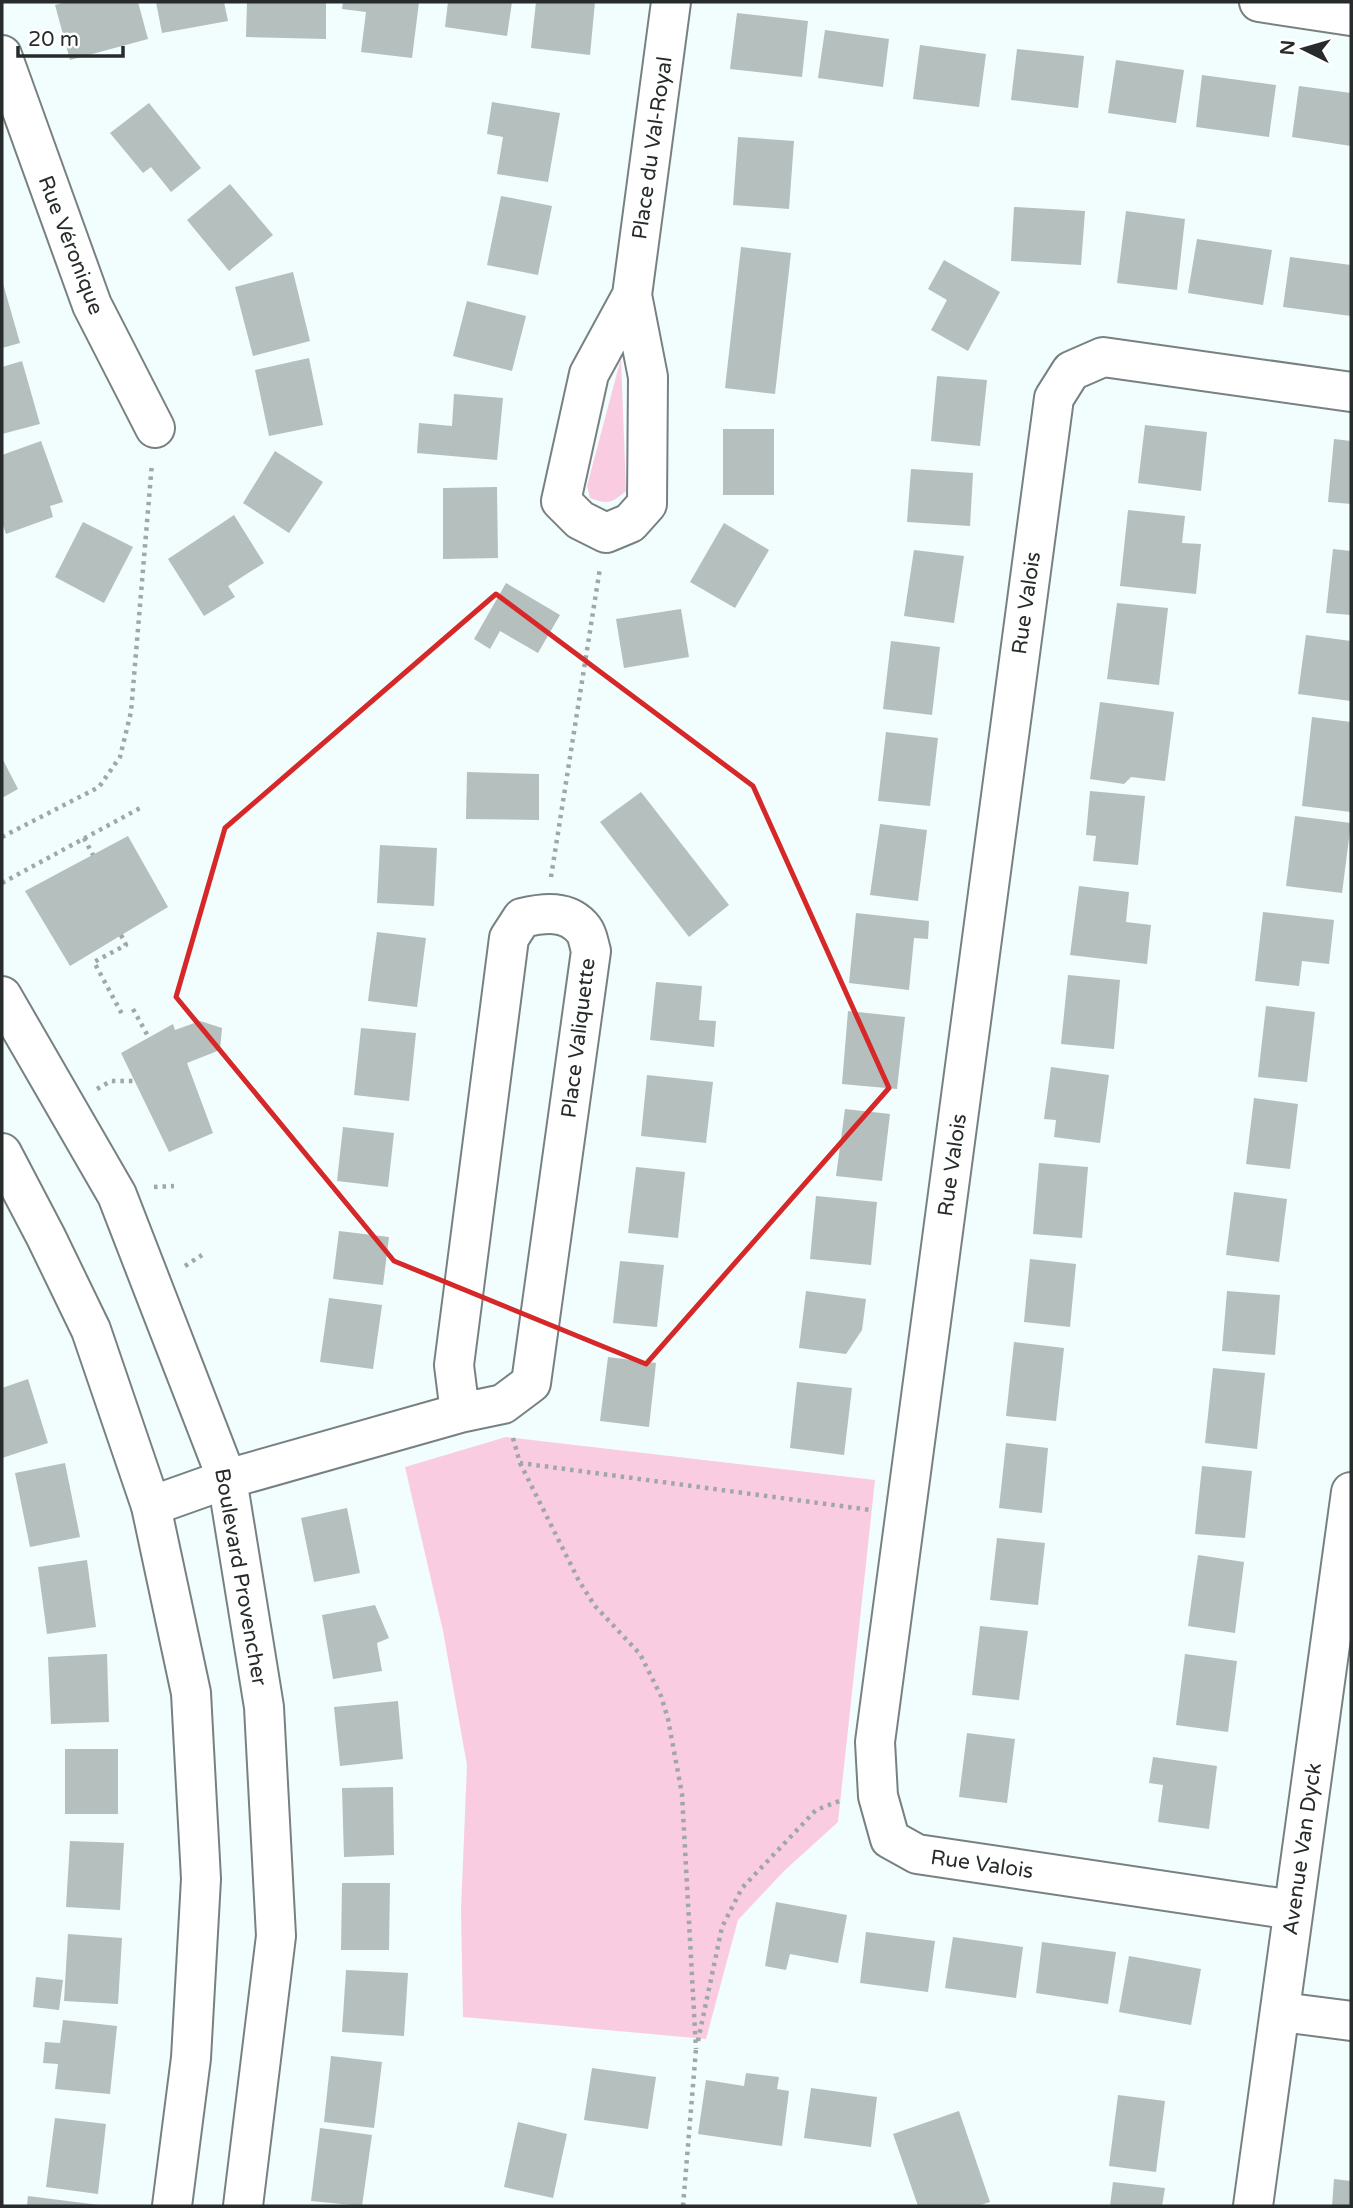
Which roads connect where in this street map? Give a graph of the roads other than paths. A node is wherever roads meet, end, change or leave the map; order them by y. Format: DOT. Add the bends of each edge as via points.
graph roads {
  1 [pos="671,2"];
  2 [pos="1259,2"];
  3 [pos="1351,16"];
  4 [pos="2,55"];
  5 [pos="632,295"];
  6 [pos="1351,392"];
  7 [pos="155,428"];
  8 [pos="2,996"];
  9 [pos="2,1153"];
  10 [pos="460,1413"];
  11 [pos="227,1479"];
  12 [pos="1351,1492"];
  13 [pos="151,1506"];
  14 [pos="1293,1910"];
  15 [pos="1282,2012"];
  16 [pos="1351,2021"];
  17 [pos="172,2206"];
  18 [pos="243,2206"];
  19 [pos="1254,2206"];
  1 -- 5 [label="street, Place du Val-Royal"];
  2 -- 3 [label="street"];
  4 -- 7 [label="street, Rue Véronique" via="92,305"];
  5 -- 5 [label="street, Place du Val-Royal" via="589,374 561,501 580,520 606,533 630,523 647,504 648,377"];
  6 -- 14 [label="street, Rue Valois" via="1103,357 1071,371 1054,398 875,1742 878,1796 890,1839 917,1854"];
  8 -- 11 [label="street, Boulevard Provencher" via="117,1195"];
  9 -- 13 [label="street" via="91,1331"];
  10 -- 10 [label="street, Place Valiquette" via="503,1404 531,1383 591,951 584,931 569,917 546,913 522,918 509,938 454,1365"];
  10 -- 11 [label="street, Place Valiquette"];
  11 -- 13 [label="street, Place Valiquette"];
  11 -- 18 [label="street, Boulevard Provencher" via="264,1707 276,1936"];
  12 -- 14 [label="street, Avenue Van Dyck"];
  13 -- 17 [label="street" via="191,1693 201,1879 191,2058"];
  14 -- 15 [label="street, Avenue Van Dyck"];
  15 -- 16 [label="street"];
  15 -- 19 [label="street, Avenue Van Dyck"];
}
